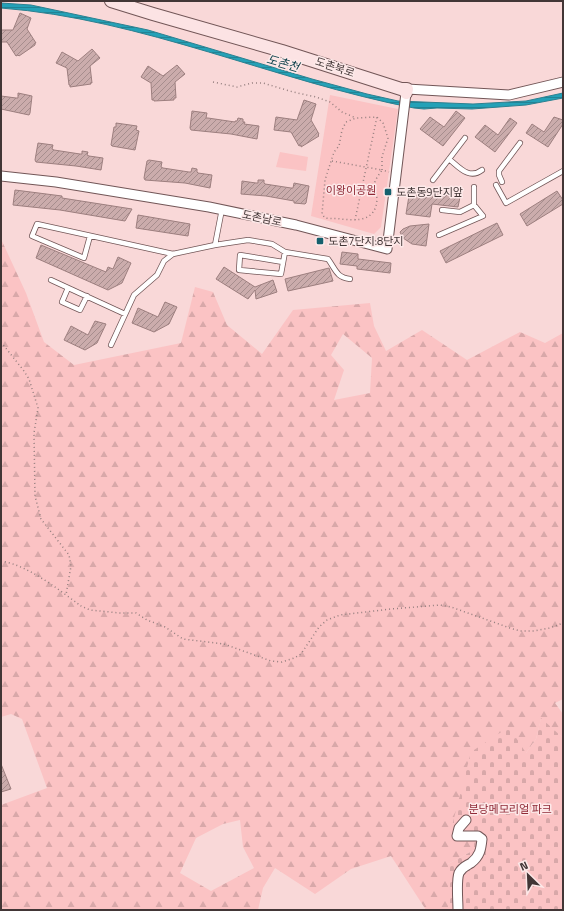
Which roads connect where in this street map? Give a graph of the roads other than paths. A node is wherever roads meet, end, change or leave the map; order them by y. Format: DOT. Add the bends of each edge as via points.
graph roads {
  1 [pos="111,1"];
  2 [pos="563,82"];
  3 [pos="406,91"];
  4 [pos="465,138"];
  5 [pos="520,143"];
  6 [pos="449,159"];
  7 [pos="482,170"];
  8 [pos="563,171"];
  9 [pos="1,176"];
  10 [pos="433,180"];
  11 [pos="502,182"];
  12 [pos="496,185"];
  13 [pos="474,186"];
  14 [pos="474,205"];
  15 [pos="222,209"];
  16 [pos="442,210"];
  17 [pos="439,235"];
  18 [pos="90,236"];
  19 [pos="215,244"];
  20 [pos="285,252"];
  21 [pos="173,254"];
  22 [pos="283,262"];
  23 [pos="350,279"];
  24 [pos="51,280"];
  25 [pos="68,288"];
  26 [pos="87,296"];
  27 [pos="125,314"];
  28 [pos="111,345"];
  29 [pos="466,820"];
  30 [pos="458,910"];
  1 -- 3 [label="street, 도촌북로" via="282,51"];
  2 -- 3 [label="street, 도촌북로" via="509,95"];
  3 -- 15 [label="street, 도촌남로" via="387,248"];
  4 -- 6 [label="lane"];
  5 -- 11 [label="lane" via="499,171"];
  6 -- 7 [label="lane" via="468,173 473,174"];
  6 -- 10 [label="lane"];
  8 -- 12 [label="lane" via="506,203"];
  9 -- 15 [label="street, 도촌남로" via="56,182"];
  13 -- 14 [label="lane"];
  14 -- 16 [label="lane" via="460,212"];
  14 -- 17 [label="lane" via="483,216"];
  15 -- 19 [label="lane"];
  18 -- 18 [label="lane" via="37,224 32,236 84,258"];
  18 -- 21 [label="lane"];
  19 -- 20 [label="lane" via="248,240 272,244"];
  19 -- 21 [label="lane"];
  20 -- 22 [label="lane"];
  20 -- 23 [label="lane" via="328,259 341,278"];
  21 -- 27 [label="lane" via="164,260 157,275 134,295"];
  22 -- 22 [label="lane" via="280,274 239,270 240,255"];
  24 -- 25 [label="lane"];
  25 -- 26 [label="lane"];
  25 -- 26 [label="lane" via="62,302 80,310"];
  26 -- 27 [label="lane"];
  27 -- 28 [label="lane"];
  29 -- 30 [label="street" via="459,828 458,836 482,838 478,856 462,867 459,873"];
}
